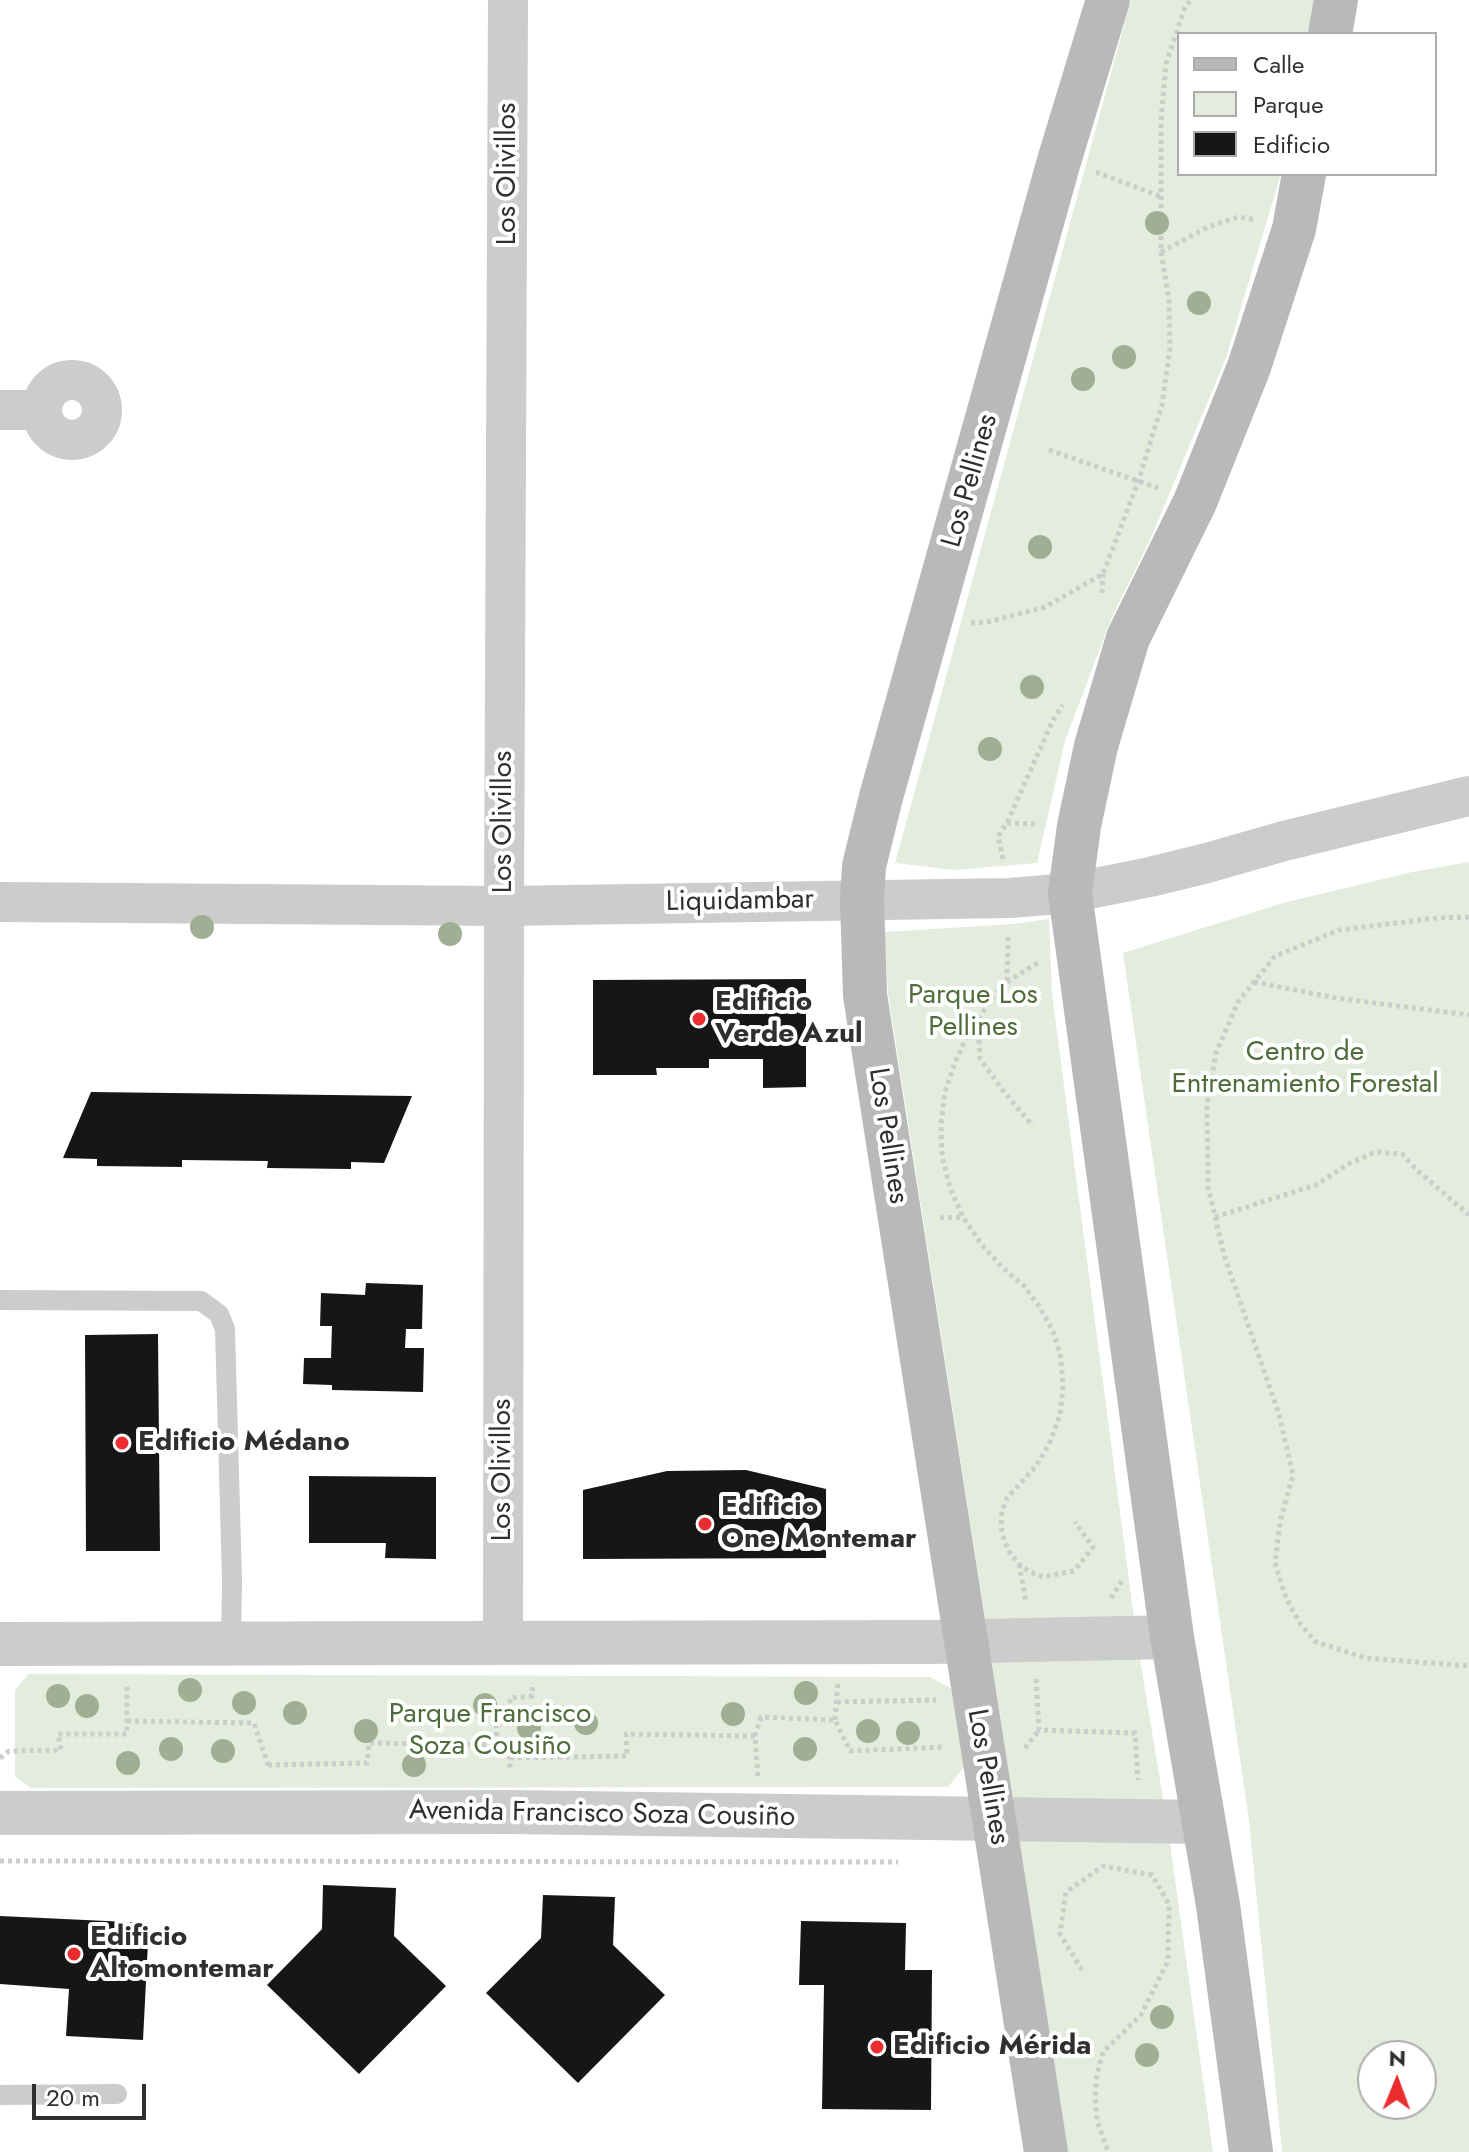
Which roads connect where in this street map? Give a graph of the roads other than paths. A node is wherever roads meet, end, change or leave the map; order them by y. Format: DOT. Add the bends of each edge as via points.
graph roads {
  1 [pos="508,0"];
  2 [pos="1108,0"];
  3 [pos="1336,0"];
  4 [pos="1330,32"];
  5 [pos="1304,176"];
  6 [pos="0,410"];
  7 [pos="42,410"];
  8 [pos="1469,796"];
  9 [pos="1070,893"];
  10 [pos="862,900"];
  11 [pos="0,902"];
  12 [pos="504,906"];
  13 [pos="0,1300"];
  14 [pos="1172,1637"];
  15 [pos="965,1642"];
  16 [pos="518,1643"];
  17 [pos="0,1644"];
  18 [pos="231,1644"];
  19 [pos="0,1813"];
  20 [pos="994,1818"];
  21 [pos="1203,1822"];
  22 [pos="117,2094"];
  23 [pos="0,2095"];
  24 [pos="1046,2152"];
  25 [pos="1251,2152"];
  1 -- 12 [label="street, Los Olivillos"];
  2 -- 10 [label="main road, Los Pellines" via="881,797 864,866"];
  3 -- 4 [label="main road"];
  5 -- 9 [label="main road" via="1294,229 1249,367 1195,502 1128,638 1096,746"];
  6 -- 7 [label="street"];
  8 -- 9 [label="street, Liquidambar"];
  9 -- 10 [label="street, Liquidambar"];
  9 -- 14 [label="main road"];
  10 -- 12 [label="street, Liquidambar"];
  10 -- 15 [label="main road, Los Pellines" via="865,995"];
  11 -- 12 [label="street, Liquidambar"];
  12 -- 16 [label="street, Los Olivillos"];
  13 -- 18 [label="lane" via="201,1301 219,1314 225,1329"];
  14 -- 15 [label="street"];
  14 -- 21 [label="main road"];
  15 -- 16 [label="street"];
  15 -- 20 [label="main road, Los Pellines"];
  16 -- 18 [label="street"];
  17 -- 18 [label="street"];
  19 -- 20 [label="street, Avenida Francisco Soza Cousiño"];
  20 -- 21 [label="street, Avenida Francisco Soza Cousiño"];
  20 -- 24 [label="main road, Los Pellines"];
  21 -- 25 [label="main road"];
  22 -- 23 [label="lane"];
}
